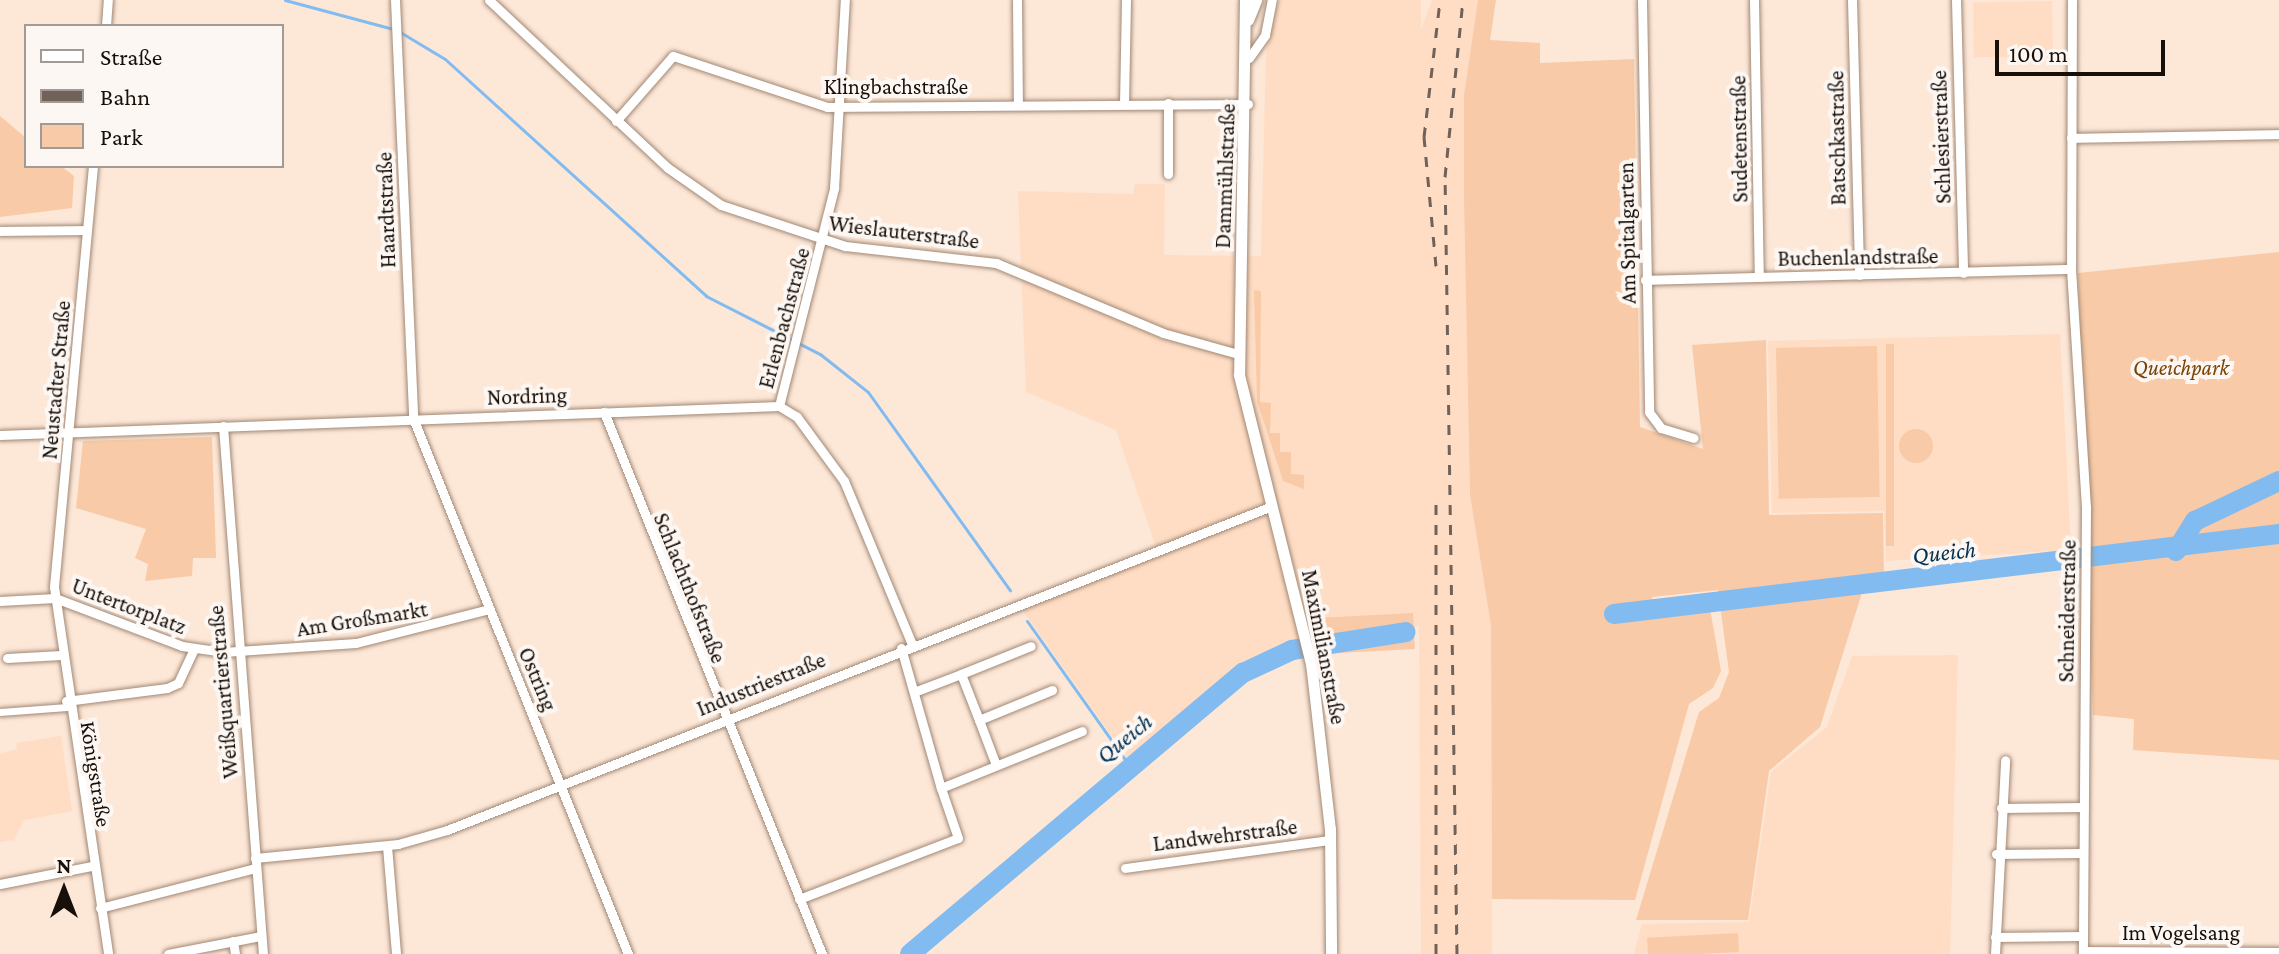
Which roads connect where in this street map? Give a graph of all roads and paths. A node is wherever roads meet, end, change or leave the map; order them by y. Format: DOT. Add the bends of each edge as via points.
graph roads {
  1 [pos="108,0"];
  2 [pos="395,0"];
  3 [pos="489,0"];
  4 [pos="845,0"];
  5 [pos="1017,0"];
  6 [pos="1126,0"];
  7 [pos="1245,0"];
  8 [pos="1256,0"];
  9 [pos="1272,0"];
  10 [pos="1642,0"];
  11 [pos="1754,0"];
  12 [pos="1852,0"];
  13 [pos="1956,0"];
  14 [pos="2072,0"];
  15 [pos="1248,20"];
  16 [pos="106,24"];
  17 [pos="1249,58"];
  18 [pos="1168,103"];
  19 [pos="1124,104"];
  20 [pos="1248,104"];
  21 [pos="1018,105"];
  22 [pos="840,108"];
  23 [pos="616,121"];
  24 [pos="2279,134"];
  25 [pos="2071,138"];
  26 [pos="93,168"];
  27 [pos="1168,174"];
  28 [pos="87,230"];
  29 [pos="0,231"];
  30 [pos="823,241"];
  31 [pos="2071,269"];
  32 [pos="1963,273"];
  33 [pos="1859,275"];
  34 [pos="1759,277"];
  35 [pos="1645,280"];
  36 [pos="1238,354"];
  37 [pos="779,406"];
  38 [pos="604,412"];
  39 [pos="413,418"];
  40 [pos="223,426"];
  41 [pos="70,432"];
  42 [pos="0,435"];
  43 [pos="1693,438"];
  44 [pos="1272,506"];
  45 [pos="55,598"];
  46 [pos="0,601"];
  47 [pos="489,609"];
  48 [pos="906,646"];
  49 [pos="1031,646"];
  50 [pos="194,649"];
  51 [pos="238,652"];
  52 [pos="61,655"];
  53 [pos="7,658"];
  54 [pos="961,674"];
  55 [pos="1052,690"];
  56 [pos="914,692"];
  57 [pos="67,704"];
  58 [pos="0,712"];
  59 [pos="724,719"];
  60 [pos="979,720"];
  61 [pos="1082,731"];
  62 [pos="2005,760"];
  63 [pos="996,765"];
  64 [pos="561,784"];
  65 [pos="941,788"];
  66 [pos="2084,807"];
  67 [pos="2001,808"];
  68 [pos="1330,840"];
  69 [pos="387,846"];
  70 [pos="2083,853"];
  71 [pos="1996,854"];
  72 [pos="256,863"];
  73 [pos="92,866"];
  74 [pos="1125,868"];
  75 [pos="0,884"];
  76 [pos="799,899"];
  77 [pos="100,908"];
  78 [pos="261,936"];
  79 [pos="2083,936"];
  80 [pos="1995,937"];
  81 [pos="233,941"];
  82 [pos="2279,952"];
  83 [pos="2083,953"];
  84 [pos="108,954"];
  85 [pos="168,954"];
  86 [pos="235,954"];
  87 [pos="263,954"];
  88 [pos="396,954"];
  89 [pos="628,954"];
  90 [pos="822,954"];
  91 [pos="1331,954"];
  92 [pos="1995,954"];
  1 -- 16 [label="street"];
  2 -- 39 [label="street, Haardtstraße"];
  3 -- 23 [label="street, Wieslauterstraße"];
  4 -- 22 [label="street, Erlenbachstraße"];
  5 -- 21 [label="street"];
  6 -- 19 [label="street"];
  7 -- 15 [label="street, Dammühlstraße"];
  8 -- 15 [label="street"];
  9 -- 17 [label="street" via="1265,35"];
  10 -- 35 [label="street, Am Spitalgarten"];
  11 -- 34 [label="street, Sudetenstraße"];
  12 -- 33 [label="street, Batschkastraße"];
  13 -- 32 [label="street, Schlesierstraße"];
  14 -- 25 [label="street, Schneiderstraße"];
  15 -- 17 [label="street, Dammühlstraße"];
  17 -- 20 [label="street, Dammühlstraße"];
  18 -- 19 [label="street, Klingbachstraße"];
  18 -- 20 [label="street, Klingbachstraße"];
  18 -- 27 [label="street"];
  19 -- 21 [label="street, Klingbachstraße"];
  20 -- 36 [label="street, Dammühlstraße"];
  21 -- 22 [label="street, Klingbachstraße"];
  22 -- 23 [label="street, Klingbachstraße" via="800,102 673,56"];
  22 -- 30 [label="street, Erlenbachstraße"];
  23 -- 30 [label="street, Wieslauterstraße" via="707,198"];
  24 -- 25 [label="street"];
  25 -- 31 [label="street, Schneiderstraße"];
  26 -- 28 [label="street, Neustadter Straße"];
  28 -- 29 [label="street"];
  28 -- 41 [label="street, Neustadter Straße"];
  30 -- 36 [label="street, Wieslauterstraße" via="996,263 1163,333"];
  30 -- 37 [label="street, Erlenbachstraße"];
  31 -- 32 [label="street, Buchenlandstraße"];
  31 -- 66 [label="street, Schneiderstraße" via="2086,548"];
  32 -- 33 [label="street, Buchenlandstraße"];
  33 -- 34 [label="street, Buchenlandstraße"];
  34 -- 35 [label="street, Buchenlandstraße"];
  35 -- 43 [label="street, Am Spitalgarten" via="1649,412 1661,428"];
  36 -- 44 [label="street, Maximilianstraße"];
  37 -- 38 [label="street, Nordring"];
  37 -- 48 [label="street" via="797,417 844,481"];
  38 -- 39 [label="street, Nordring"];
  38 -- 59 [label="street, Schlachthofstraße"];
  39 -- 40 [label="street, Nordring"];
  39 -- 47 [label="street, Ostring"];
  40 -- 41 [label="street, Nordring"];
  40 -- 51 [label="street, Weißquartierstraße"];
  41 -- 42 [label="street, Nordring"];
  41 -- 45 [label="street, Neustadter Straße"];
  44 -- 48 [label="street, Industriestraße"];
  44 -- 68 [label="street, Maximilianstraße" via="1311,663"];
  45 -- 46 [label="street"];
  45 -- 50 [label="street, Untertorplatz"];
  45 -- 52 [label="street, Königstraße"];
  47 -- 51 [label="street, Am Großmarkt" via="356,643"];
  47 -- 64 [label="street, Ostring"];
  48 -- 56 [label="street"];
  48 -- 59 [label="street, Industriestraße"];
  49 -- 54 [label="street"];
  50 -- 51 [label="street, Untertorplatz"];
  50 -- 57 [label="street" via="178,683 167,688"];
  51 -- 72 [label="street, Weißquartierstraße"];
  52 -- 53 [label="street"];
  52 -- 57 [label="street, Königstraße"];
  54 -- 56 [label="street"];
  54 -- 60 [label="street"];
  55 -- 60 [label="street"];
  56 -- 65 [label="street"];
  57 -- 58 [label="street"];
  57 -- 73 [label="street, Königstraße"];
  59 -- 64 [label="street, Industriestraße"];
  59 -- 76 [label="street, Schlachthofstraße"];
  60 -- 63 [label="street"];
  61 -- 63 [label="street"];
  62 -- 67 [label="street"];
  63 -- 65 [label="street"];
  64 -- 69 [label="street, Industriestraße"];
  64 -- 89 [label="street, Ostring"];
  65 -- 76 [label="street" via="958,838"];
  66 -- 67 [label="street"];
  66 -- 70 [label="street, Schneiderstraße"];
  67 -- 71 [label="street"];
  68 -- 74 [label="street, Landwehrstraße"];
  68 -- 91 [label="street, Maximilianstraße"];
  69 -- 72 [label="street, Industriestraße"];
  69 -- 88 [label="street"];
  70 -- 71 [label="street"];
  70 -- 79 [label="street, Schneiderstraße"];
  71 -- 80 [label="street"];
  72 -- 77 [label="street, Industriestraße"];
  72 -- 78 [label="street, Weißquartierstraße"];
  73 -- 75 [label="street"];
  73 -- 77 [label="street, Königstraße"];
  76 -- 90 [label="street, Schlachthofstraße"];
  77 -- 84 [label="street, Königstraße"];
  78 -- 81 [label="street"];
  78 -- 87 [label="street, Weißquartierstraße"];
  79 -- 80 [label="street"];
  79 -- 83 [label="street, Schneiderstraße"];
  80 -- 92 [label="street"];
  81 -- 85 [label="street"];
  81 -- 86 [label="street"];
  82 -- 83 [label="street, Im Vogelsang"];
}
